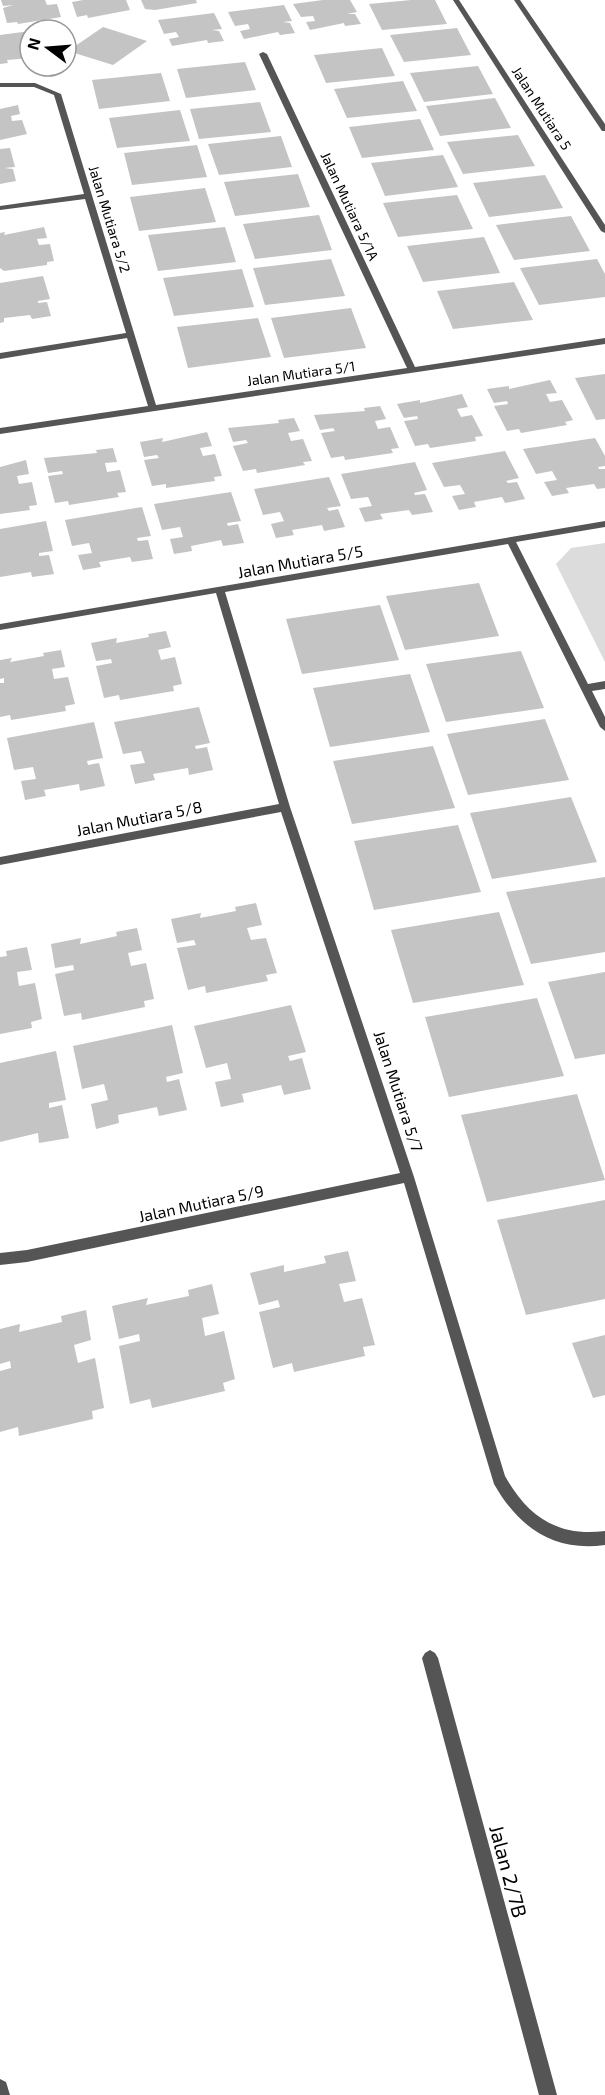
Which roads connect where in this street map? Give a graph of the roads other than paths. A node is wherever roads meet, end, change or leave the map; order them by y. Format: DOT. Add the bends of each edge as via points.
graph roads {
  1 [pos="456,0"];
  2 [pos="517,0"];
  3 [pos="263,54"];
  4 [pos="0,85"];
  5 [pos="605,129"];
  6 [pos="89,196"];
  7 [pos="0,208"];
  8 [pos="605,231"];
  9 [pos="131,335"];
  10 [pos="605,341"];
  11 [pos="0,356"];
  12 [pos="412,370"];
  13 [pos="153,408"];
  14 [pos="0,431"];
  15 [pos="605,524"];
  16 [pos="511,541"];
  17 [pos="220,590"];
  18 [pos="0,627"];
  19 [pos="605,685"];
  20 [pos="587,688"];
  21 [pos="605,727"];
  22 [pos="285,807"];
  23 [pos="0,861"];
  24 [pos="408,1177"];
  25 [pos="0,1259"];
  26 [pos="605,1538"];
  27 [pos="430,1658"];
  28 [pos="0,2088"];
  29 [pos="1,2095"];
  30 [pos="548,2095"];
  1 -- 8 [label="street, Jalan Mutiara 5"];
  2 -- 5 [label="street"];
  3 -- 12 [label="street, Jalan Mutiara 5/1A"];
  4 -- 6 [label="street, Jalan Mutiara 5/2" via="35,86 57,94"];
  6 -- 7 [label="street"];
  6 -- 9 [label="street, Jalan Mutiara 5/2"];
  9 -- 11 [label="street"];
  9 -- 13 [label="street, Jalan Mutiara 5/2"];
  10 -- 12 [label="street, Jalan Mutiara 5/1"];
  12 -- 13 [label="street, Jalan Mutiara 5/1"];
  13 -- 14 [label="street, Jalan Mutiara 5/1"];
  15 -- 16 [label="street, Jalan Mutiara 5/5"];
  16 -- 17 [label="street, Jalan Mutiara 5/5"];
  16 -- 20 [label="street"];
  17 -- 18 [label="street, Jalan Mutiara 5/5"];
  17 -- 22 [label="street, Jalan Mutiara 5/7"];
  19 -- 20 [label="street"];
  20 -- 21 [label="street"];
  22 -- 23 [label="street, Jalan Mutiara 5/8"];
  22 -- 24 [label="street, Jalan Mutiara 5/7"];
  24 -- 25 [label="street, Jalan Mutiara 5/9"];
  24 -- 26 [label="street, Jalan Mutiara 5/7" via="506,1492 522,1514 548,1531 577,1541"];
  27 -- 30 [label="street, Jalan 2/7B"];
  28 -- 29 [label="street"];
}
